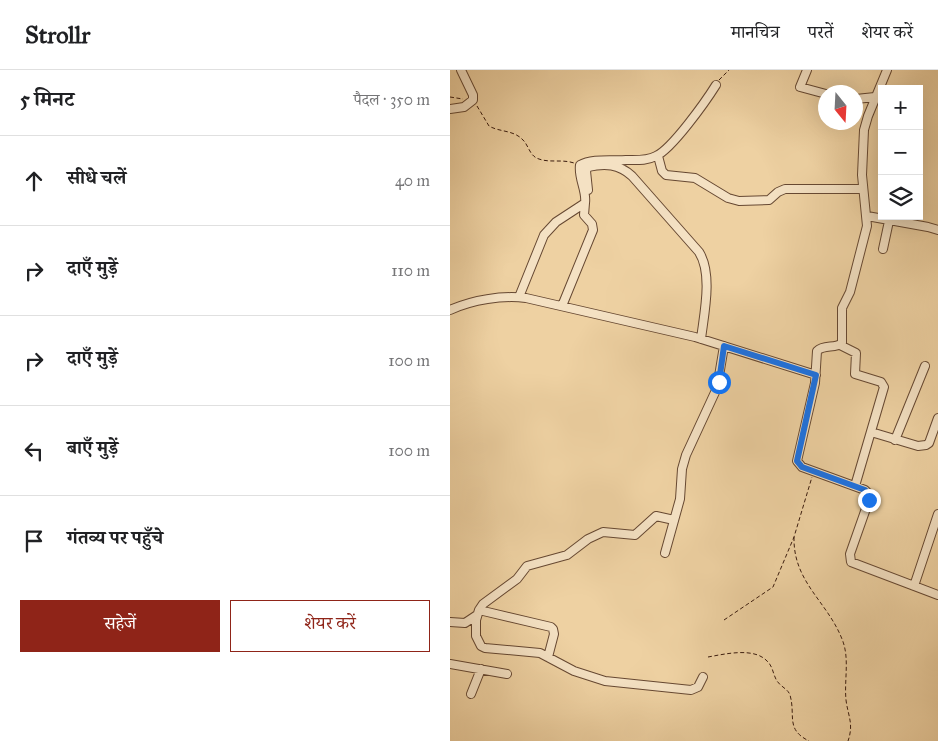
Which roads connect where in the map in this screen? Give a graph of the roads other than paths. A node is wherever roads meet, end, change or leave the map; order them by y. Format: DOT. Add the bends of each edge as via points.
graph roads {
  1 [pos="461,70"];
  2 [pos="807,70"];
  3 [pos="887,70"];
  4 [pos="716,85"];
  5 [pos="818,92"];
  6 [pos="875,97"];
  7 [pos="863,98"];
  8 [pos="450,109"];
  9 [pos="658,156"];
  10 [pos="863,189"];
  11 [pos="585,199"];
  12 [pos="867,216"];
  13 [pos="889,221"];
  14 [pos="938,230"];
  15 [pos="883,249"];
  16 [pos="519,298"];
  17 [pos="562,306"];
  18 [pos="450,310"];
  19 [pos="702,338"];
  20 [pos="840,345"];
  21 [pos="724,346"];
  22 [pos="925,366"];
  23 [pos="816,375"];
  24 [pos="938,418"];
  25 [pos="870,432"];
  26 [pos="895,440"];
  27 [pos="855,486"];
  28 [pos="938,514"];
  29 [pos="674,520"];
  30 [pos="664,554"];
  31 [pos="914,586"];
  32 [pos="938,594"];
  33 [pos="478,612"];
  34 [pos="450,622"];
  35 [pos="548,657"];
  36 [pos="450,664"];
  37 [pos="481,669"];
  38 [pos="507,674"];
  39 [pos="703,678"];
  40 [pos="471,694"];
  1 -- 8 [label="street" via="473,100 464,107"];
  2 -- 5 [label="street" via="800,87"];
  3 -- 6 [label="street"];
  4 -- 9 [label="street" via="695,115"];
  6 -- 7 [label="street"];
  6 -- 10 [label="street" via="863,137"];
  9 -- 10 [label="street" via="666,175 695,178 738,202 769,200 785,189"];
  9 -- 11 [label="street" via="580,165"];
  10 -- 12 [label="street"];
  11 -- 16 [label="street" via="580,207 553,224 544,235"];
  11 -- 17 [label="street" via="584,215 593,230"];
  11 -- 19 [label="street" via="588,190 586,168 606,164 622,169 632,176 699,252 706,272"];
  12 -- 13 [label="street"];
  12 -- 20 [label="street" via="867,230 852,287 842,308 843,340"];
  13 -- 14 [label="street"];
  13 -- 15 [label="street"];
  16 -- 17 [label="street"];
  16 -- 18 [label="street" via="500,298"];
  17 -- 19 [label="street"];
  19 -- 21 [label="street"];
  20 -- 23 [label="street" via="820,348"];
  20 -- 25 [label="street" via="856,353 855,374 883,384 884,390"];
  21 -- 23 [label="street"];
  21 -- 29 [label="street" via="717,388 686,454"];
  22 -- 26 [label="street"];
  23 -- 27 [label="street" via="797,461 802,467"];
  24 -- 26 [label="street" via="926,445"];
  25 -- 26 [label="street"];
  25 -- 27 [label="street"];
  27 -- 31 [label="street" via="865,490 869,500 850,554 851,562"];
  28 -- 31 [label="street"];
  29 -- 30 [label="street"];
  29 -- 33 [label="street" via="656,516 635,536 603,532 588,538 562,557 532,563 517,579 483,604"];
  31 -- 32 [label="street"];
  33 -- 34 [label="street" via="465,623"];
  33 -- 35 [label="street" via="476,636 481,646 540,653"];
  33 -- 35 [label="street" via="550,627 554,634"];
  35 -- 39 [label="street" via="605,681 692,690"];
  36 -- 37 [label="street"];
  37 -- 38 [label="street"];
  37 -- 40 [label="street"];
}
